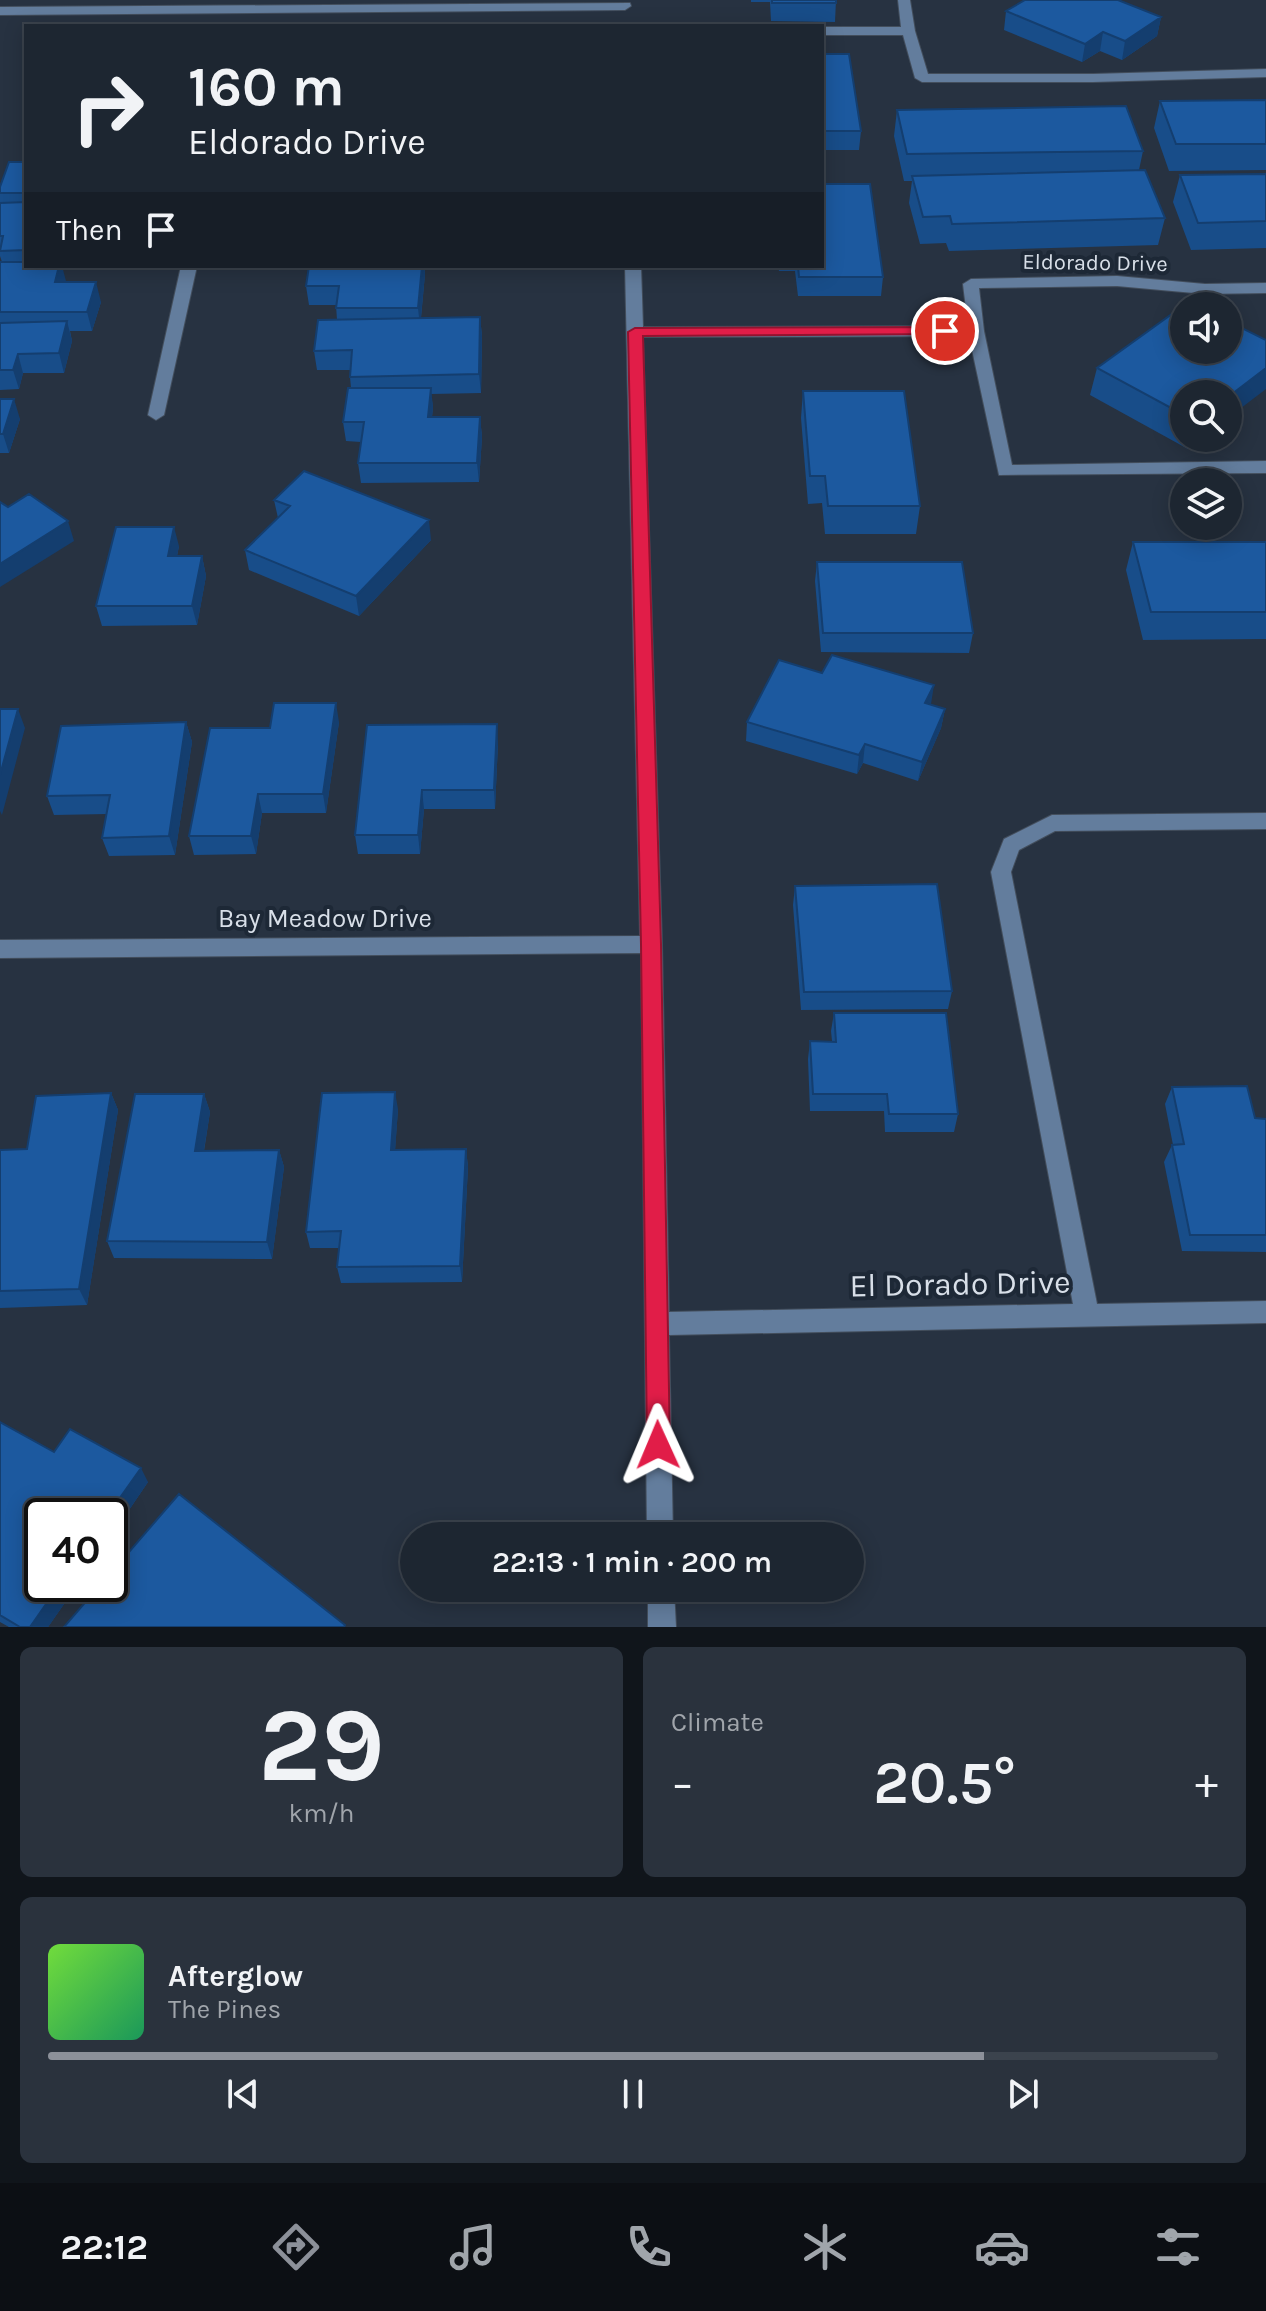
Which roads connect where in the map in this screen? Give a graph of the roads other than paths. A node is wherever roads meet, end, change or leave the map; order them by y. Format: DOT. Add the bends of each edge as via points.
graph roads {
  1 [pos="904,0"];
  2 [pos="625,7"];
  3 [pos="245,10"];
  4 [pos="0,11"];
  5 [pos="242,24"];
  6 [pos="824,31"];
  7 [pos="908,31"];
  8 [pos="1266,73"];
  9 [pos="189,268"];
  10 [pos="633,268"];
  11 [pos="1266,288"];
  12 [pos="976,331"];
  13 [pos="635,332"];
  14 [pos="156,415"];
  15 [pos="1266,467"];
  16 [pos="1266,821"];
  17 [pos="651,944"];
  18 [pos="0,949"];
  19 [pos="1266,1312"];
  20 [pos="1087,1313"];
  21 [pos="656,1324"];
  22 [pos="660,1522"];
  23 [pos="661,1602"];
  24 [pos="662,1627"];
  1 -- 7 [label="street"];
  2 -- 3 [label="street"];
  3 -- 4 [label="street"];
  3 -- 5 [label="street"];
  6 -- 7 [label="street"];
  7 -- 8 [label="street" via="922,78"];
  9 -- 14 [label="street"];
  10 -- 13 [label="street"];
  11 -- 12 [label="street, Eldorado Drive" via="1117,281 971,284"];
  12 -- 13 [label="street"];
  12 -- 15 [label="street, Eldorado Drive" via="1005,471"];
  13 -- 17 [label="street"];
  16 -- 20 [label="street" via="1052,823 1011,845 1006,858 1001,872"];
  17 -- 18 [label="street, Bay Meadow Drive"];
  17 -- 21 [label="street"];
  19 -- 20 [label="street, El Dorado Drive"];
  20 -- 21 [label="street, El Dorado Drive"];
  21 -- 22 [label="street"];
  23 -- 24 [label="street"];
}
